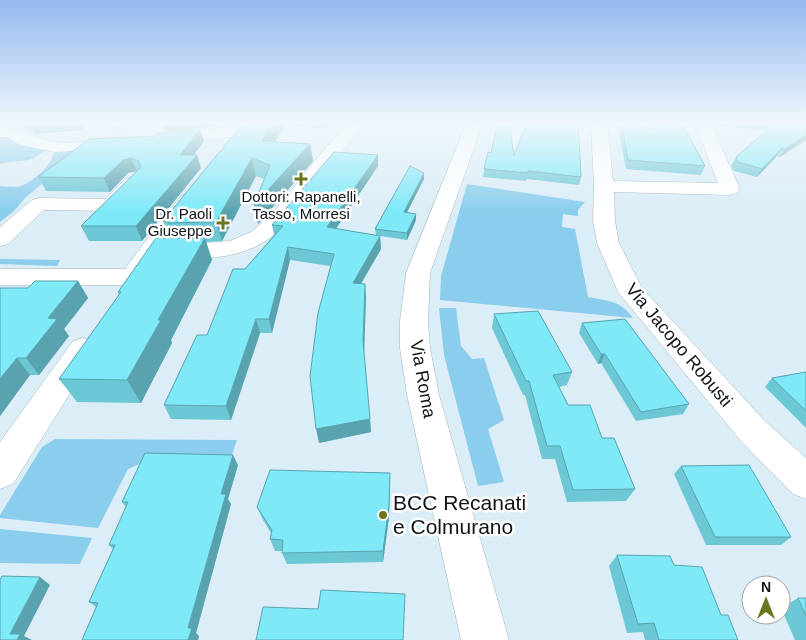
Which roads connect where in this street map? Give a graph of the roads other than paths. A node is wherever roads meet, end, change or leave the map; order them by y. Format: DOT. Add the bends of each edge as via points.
graph roads {
  1 [pos="227,152"];
  2 [pos="333,152"];
  3 [pos="464,152"];
  4 [pos="601,152"];
  5 [pos="715,152"];
  6 [pos="224,155"];
  7 [pos="205,178"];
  8 [pos="136,179"];
  9 [pos="604,186"];
  10 [pos="0,238"];
  11 [pos="151,251"];
  12 [pos="0,277"];
  13 [pos="131,277"];
  14 [pos="113,303"];
  15 [pos="97,328"];
  16 [pos="0,472"];
  17 [pos="806,482"];
  18 [pos="486,639"];
  1 -- 6 [label="street"];
  2 -- 11 [label="street" via="261,236 234,248 217,251"];
  3 -- 18 [label="street, Via Roma" via="418,274 415,348 463,558"];
  4 -- 9 [label="street, Via Jacopo Robusti"];
  5 -- 9 [label="street" via="730,189"];
  7 -- 11 [label="street"];
  8 -- 10 [label="street" via="111,205 39,204"];
  9 -- 17 [label="street, Via Jacopo Robusti" via="608,244 631,292 753,431"];
  11 -- 13 [label="street"];
  12 -- 13 [label="street"];
  13 -- 14 [label="street"];
  15 -- 16 [label="street"];
}
